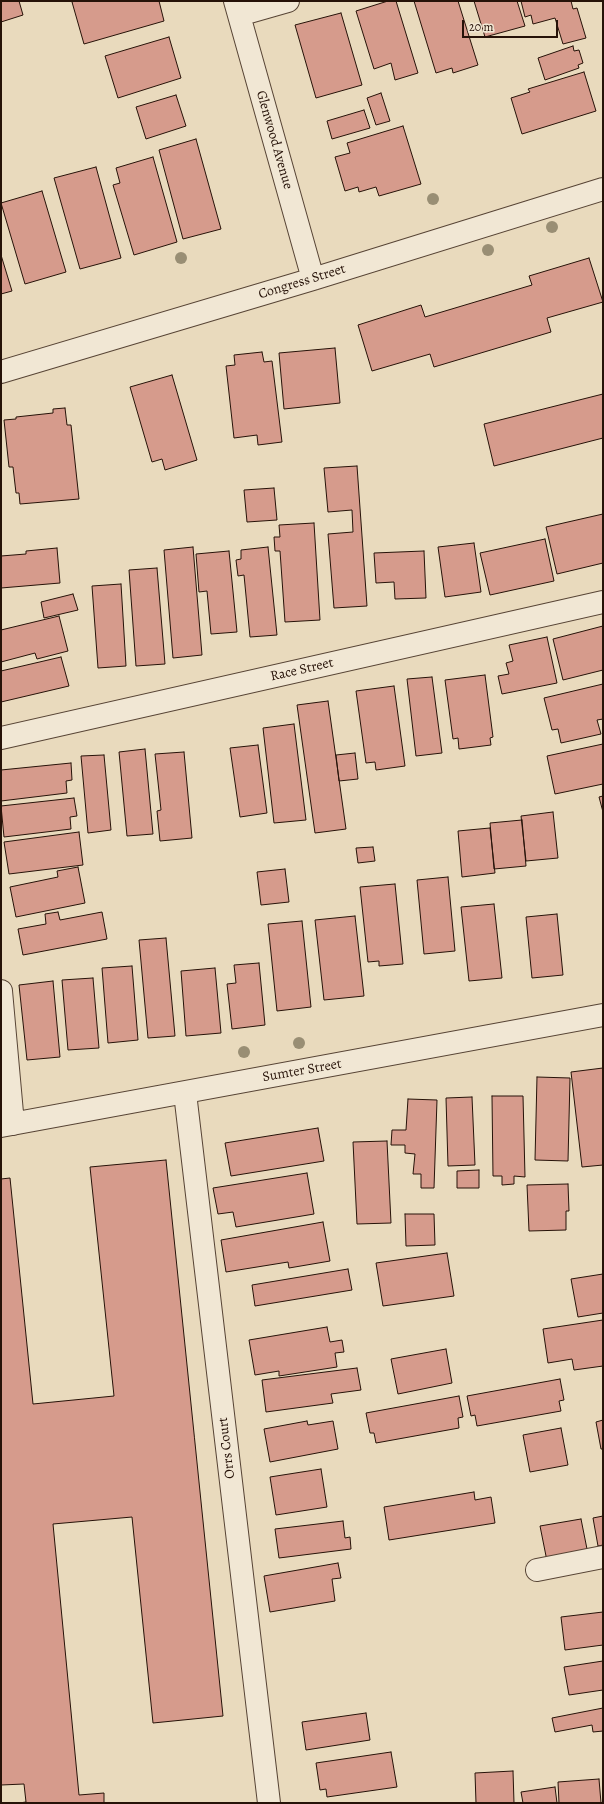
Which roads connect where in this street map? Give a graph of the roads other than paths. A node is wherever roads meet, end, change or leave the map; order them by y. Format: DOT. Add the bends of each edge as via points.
graph roads {
  1 [pos="288,1"];
  2 [pos="237,8"];
  3 [pos="603,189"];
  4 [pos="314,279"];
  5 [pos="1,372"];
  6 [pos="603,602"];
  7 [pos="1,738"];
  8 [pos="1,991"];
  9 [pos="603,1015"];
  10 [pos="185,1093"];
  11 [pos="7,1125"];
  12 [pos="603,1557"];
  13 [pos="537,1570"];
  14 [pos="269,1803"];
  1 -- 2 [label="street"];
  2 -- 4 [label="street, Glenwood Avenue"];
  3 -- 4 [label="street, Congress Street"];
  4 -- 5 [label="street, Congress Street"];
  6 -- 7 [label="street, Race Street"];
  8 -- 11 [label="street"];
  9 -- 10 [label="street, Sumter Street"];
  10 -- 11 [label="street, Sumter Street"];
  10 -- 14 [label="street, Orrs Court"];
  12 -- 13 [label="street"];
}
